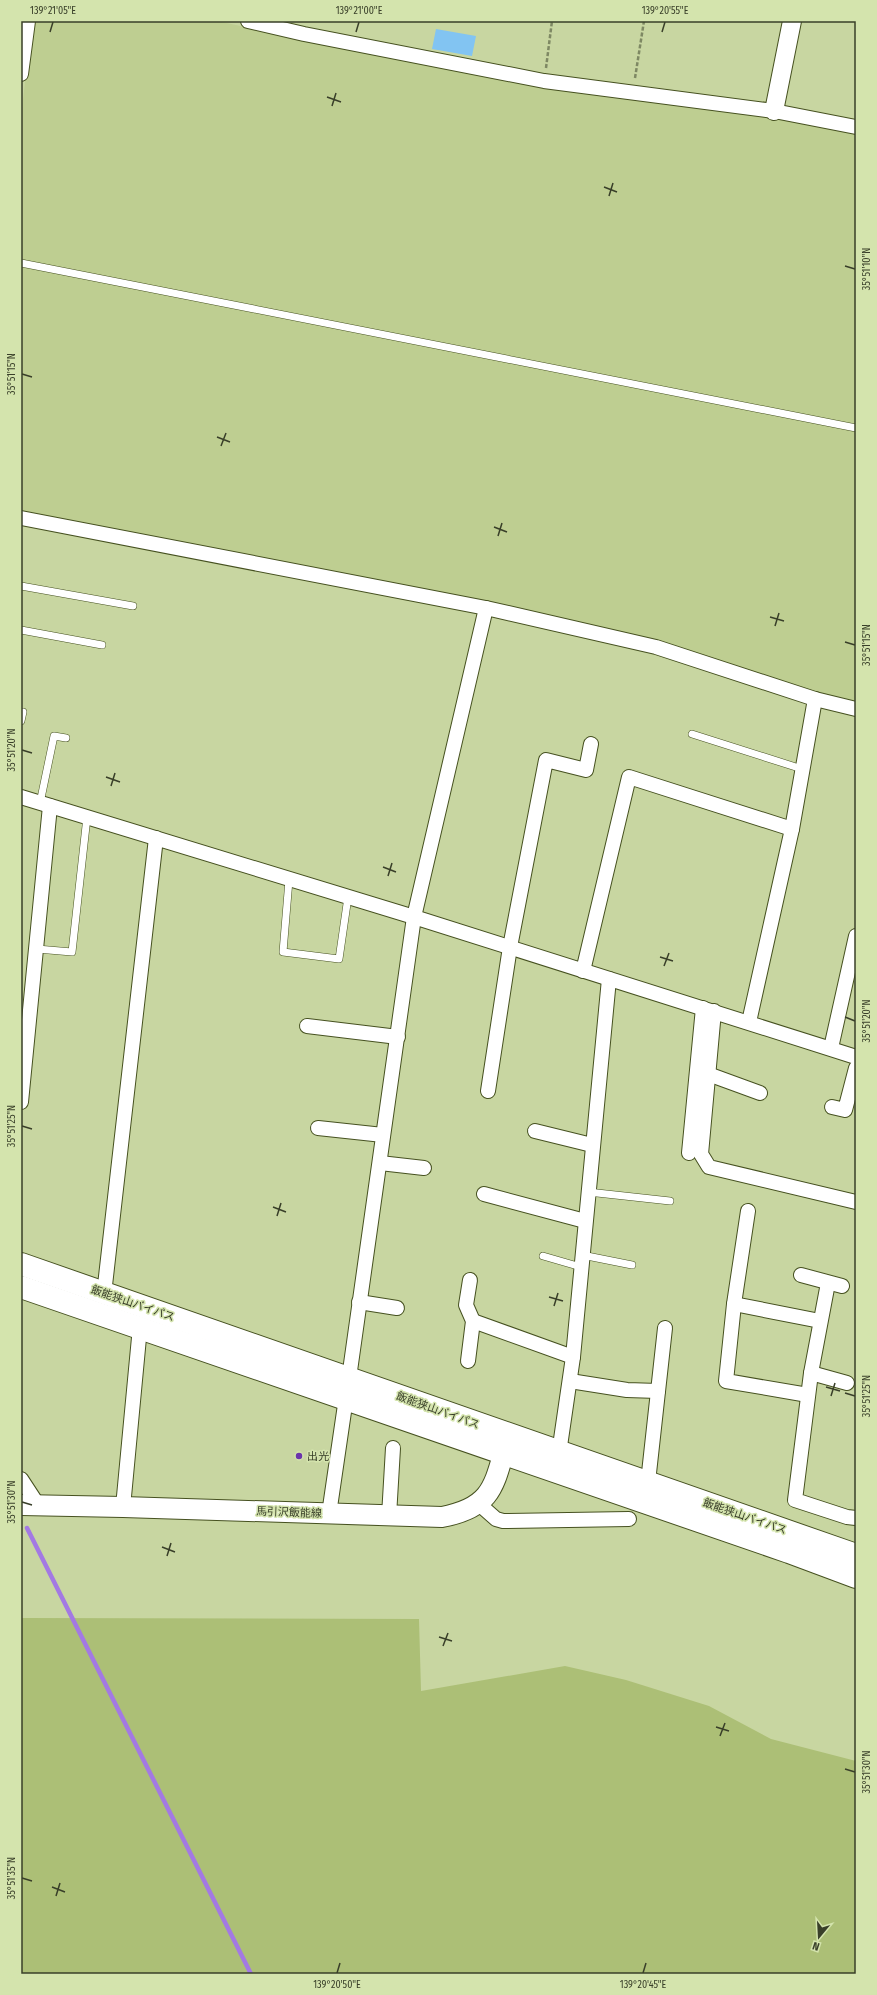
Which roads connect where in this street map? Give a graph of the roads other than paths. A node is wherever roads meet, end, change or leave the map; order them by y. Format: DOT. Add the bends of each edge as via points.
graph roads {
  1 [pos="28,21"];
  2 [pos="248,21"];
  3 [pos="792,21"];
  4 [pos="21,74"];
  5 [pos="774,111"];
  6 [pos="856,127"];
  7 [pos="21,263"];
  8 [pos="856,428"];
  9 [pos="21,518"];
  10 [pos="21,586"];
  11 [pos="133,606"];
  12 [pos="486,608"];
  13 [pos="21,630"];
  14 [pos="102,645"];
  15 [pos="815,699"];
  16 [pos="856,709"];
  17 [pos="23,712"];
  18 [pos="21,721"];
  19 [pos="692,734"];
  20 [pos="66,738"];
  21 [pos="591,744"];
  22 [pos="802,769"];
  23 [pos="21,797"];
  24 [pos="45,805"];
  25 [pos="87,817"];
  26 [pos="792,829"];
  27 [pos="156,838"];
  28 [pos="289,880"];
  29 [pos="348,897"];
  30 [pos="414,917"];
  31 [pos="856,936"];
  32 [pos="510,947"];
  33 [pos="38,949"];
  34 [pos="583,971"];
  35 [pos="609,979"];
  36 [pos="708,1009"];
  37 [pos="749,1022"];
  38 [pos="307,1026"];
  39 [pos="398,1037"];
  40 [pos="831,1048"];
  41 [pos="856,1057"];
  42 [pos="856,1068"];
  43 [pos="708,1074"];
  44 [pos="488,1091"];
  45 [pos="760,1093"];
  46 [pos="21,1102"];
  47 [pos="832,1107"];
  48 [pos="318,1128"];
  49 [pos="535,1131"];
  50 [pos="383,1135"];
  51 [pos="592,1145"];
  52 [pos="689,1153"];
  53 [pos="380,1163"];
  54 [pos="424,1168"];
  55 [pos="588,1192"];
  56 [pos="484,1194"];
  57 [pos="670,1201"];
  58 [pos="856,1202"];
  59 [pos="748,1211"];
  60 [pos="584,1221"];
  61 [pos="543,1256"];
  62 [pos="581,1261"];
  63 [pos="21,1264"];
  64 [pos="632,1265"];
  65 [pos="801,1275"];
  66 [pos="470,1280"];
  67 [pos="828,1283"];
  68 [pos="842,1286"];
  69 [pos="21,1287"];
  70 [pos="104,1294"];
  71 [pos="359,1302"];
  72 [pos="734,1304"];
  73 [pos="397,1308"];
  74 [pos="473,1321"];
  75 [pos="820,1322"];
  76 [pos="140,1327"];
  77 [pos="665,1328"];
  78 [pos="573,1357"];
  79 [pos="468,1362"];
  80 [pos="812,1373"];
  81 [pos="570,1382"];
  82 [pos="847,1383"];
  83 [pos="347,1388"];
  84 [pos="658,1391"];
  85 [pos="808,1395"];
  86 [pos="506,1445"];
  87 [pos="393,1448"];
  88 [pos="559,1453"];
  89 [pos="21,1479"];
  90 [pos="648,1482"];
  91 [pos="479,1504"];
  92 [pos="30,1505"];
  93 [pos="123,1507"];
  94 [pos="329,1514"];
  95 [pos="389,1516"];
  96 [pos="856,1518"];
  97 [pos="629,1519"];
  98 [pos="856,1555"];
  99 [pos="856,1577"];
  1 -- 4 [label="street"];
  2 -- 5 [label="street" via="544,81"];
  3 -- 5 [label="street"];
  5 -- 6 [label="street"];
  7 -- 8 [label="lane"];
  9 -- 12 [label="street"];
  10 -- 11 [label="lane"];
  12 -- 15 [label="street" via="656,647"];
  12 -- 30 [label="street"];
  13 -- 14 [label="lane"];
  15 -- 16 [label="street"];
  15 -- 22 [label="street"];
  17 -- 18 [label="lane"];
  19 -- 22 [label="lane"];
  20 -- 24 [label="lane" via="54,736"];
  21 -- 32 [label="street" via="586,770 546,760"];
  22 -- 26 [label="street"];
  23 -- 24 [label="street"];
  24 -- 25 [label="street"];
  24 -- 33 [label="street"];
  25 -- 27 [label="street"];
  25 -- 33 [label="lane" via="72,952"];
  26 -- 34 [label="street" via="629,777"];
  26 -- 37 [label="street"];
  27 -- 28 [label="street"];
  27 -- 70 [label="street"];
  28 -- 29 [label="street"];
  28 -- 29 [label="lane" via="283,952 339,959"];
  29 -- 30 [label="street"];
  30 -- 32 [label="street"];
  30 -- 39 [label="street"];
  31 -- 40 [label="street"];
  32 -- 34 [label="street"];
  32 -- 44 [label="street"];
  33 -- 46 [label="street"];
  34 -- 35 [label="street"];
  35 -- 36 [label="street"];
  35 -- 51 [label="street"];
  36 -- 37 [label="street"];
  36 -- 43 [label="street"];
  36 -- 52 [label="street"];
  37 -- 40 [label="street"];
  38 -- 39 [label="street"];
  39 -- 50 [label="street"];
  40 -- 41 [label="street"];
  42 -- 47 [label="street" via="845,1110"];
  43 -- 45 [label="street"];
  43 -- 58 [label="street" via="701,1154 709,1167"];
  48 -- 50 [label="street"];
  49 -- 51 [label="street"];
  50 -- 53 [label="street"];
  51 -- 55 [label="street"];
  53 -- 54 [label="street"];
  53 -- 71 [label="street"];
  55 -- 57 [label="lane"];
  55 -- 60 [label="street"];
  56 -- 60 [label="street"];
  59 -- 72 [label="street"];
  60 -- 62 [label="street"];
  61 -- 62 [label="lane"];
  62 -- 64 [label="lane"];
  62 -- 78 [label="street"];
  63 -- 70 [label="highway, 飯能狭山バイパス"];
  65 -- 67 [label="street"];
  66 -- 74 [label="street" via="466,1305"];
  67 -- 68 [label="street"];
  67 -- 75 [label="street"];
  69 -- 76 [label="highway, 飯能狭山バイパス"];
  70 -- 83 [label="highway, 飯能狭山バイパス"];
  71 -- 73 [label="street"];
  71 -- 83 [label="street"];
  72 -- 75 [label="street"];
  72 -- 85 [label="street" via="726,1381"];
  74 -- 78 [label="street"];
  74 -- 79 [label="street"];
  75 -- 80 [label="street"];
  76 -- 83 [label="highway, 飯能狭山バイパス"];
  76 -- 93 [label="street"];
  77 -- 84 [label="street"];
  78 -- 81 [label="street"];
  80 -- 82 [label="street"];
  80 -- 85 [label="street"];
  81 -- 84 [label="street" via="627,1390"];
  81 -- 88 [label="street"];
  83 -- 86 [label="highway, 飯能狭山バイパス"];
  83 -- 94 [label="street"];
  84 -- 90 [label="street"];
  85 -- 96 [label="street" via="795,1500"];
  86 -- 88 [label="highway, 飯能狭山バイパス"];
  86 -- 91 [label="main road, 馬引沢飯能線" via="489,1494"];
  86 -- 99 [label="highway, 飯能狭山バイパス"];
  87 -- 95 [label="street"];
  88 -- 90 [label="highway, 飯能狭山バイパス"];
  89 -- 92 [label="street"];
  90 -- 98 [label="highway, 飯能狭山バイパス"];
  91 -- 95 [label="main road, 馬引沢飯能線" via="457,1514 442,1517"];
  91 -- 97 [label="street" via="496,1519 503,1521"];
  92 -- 93 [label="main road, 馬引沢飯能線"];
  93 -- 94 [label="main road, 馬引沢飯能線"];
  94 -- 95 [label="main road, 馬引沢飯能線"];
}
